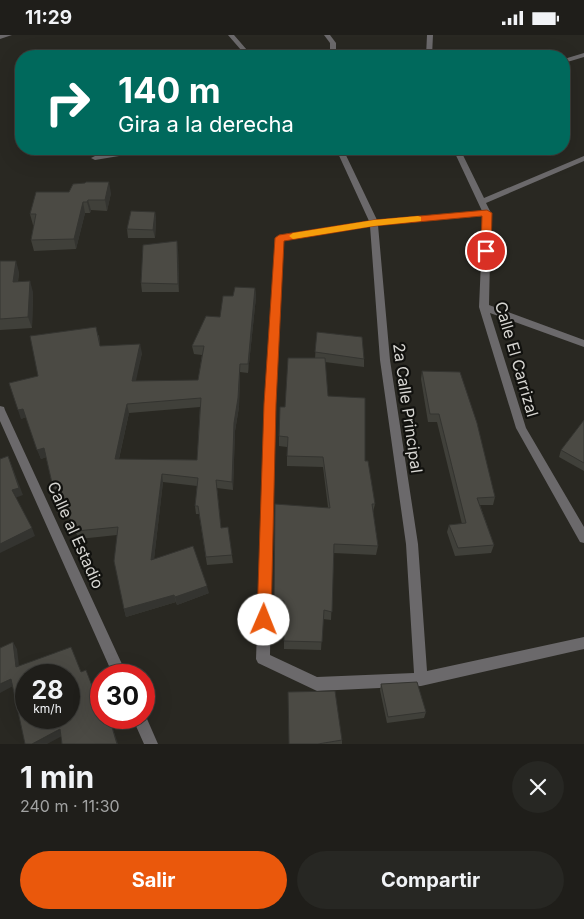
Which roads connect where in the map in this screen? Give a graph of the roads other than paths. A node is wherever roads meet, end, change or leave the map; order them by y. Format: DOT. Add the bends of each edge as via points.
graph roads {
  1 [pos="9,35"];
  2 [pos="231,35"];
  3 [pos="327,35"];
  4 [pos="430,35"];
  5 [pos="0,37"];
  6 [pos="244,50"];
  7 [pos="332,50"];
  8 [pos="429,50"];
  9 [pos="584,55"];
  10 [pos="570,59"];
  11 [pos="113,155"];
  12 [pos="342,155"];
  13 [pos="459,155"];
  14 [pos="95,158"];
  15 [pos="584,158"];
  16 [pos="482,203"];
  17 [pos="487,213"];
  18 [pos="374,223"];
  19 [pos="484,307"];
  20 [pos="584,344"];
  21 [pos="0,410"];
  22 [pos="584,537"];
  23 [pos="584,643"];
  24 [pos="115,664"];
  25 [pos="421,679"];
  26 [pos="144,729"];
  27 [pos="151,744"];
  1 -- 5 [label="street"];
  2 -- 6 [label="street"];
  3 -- 7 [label="street" via="333,43"];
  4 -- 8 [label="street"];
  9 -- 10 [label="street"];
  11 -- 14 [label="street"];
  12 -- 18 [label="street, 2a Calle Principal"];
  13 -- 16 [label="street, Calle El Carrizal"];
  15 -- 16 [label="street"];
  16 -- 17 [label="street, Calle El Carrizal"];
  17 -- 18 [label="street"];
  17 -- 19 [label="street, Calle El Carrizal"];
  18 -- 25 [label="street, 2a Calle Principal" via="385,360 412,544"];
  18 -- 25 [label="street" via="279,238 270,404 263,659 317,684"];
  19 -- 20 [label="street"];
  19 -- 22 [label="street, Calle El Carrizal" via="521,428"];
  21 -- 24 [label="street, Calle al Estadio"];
  23 -- 25 [label="street"];
  26 -- 27 [label="street"];
}
